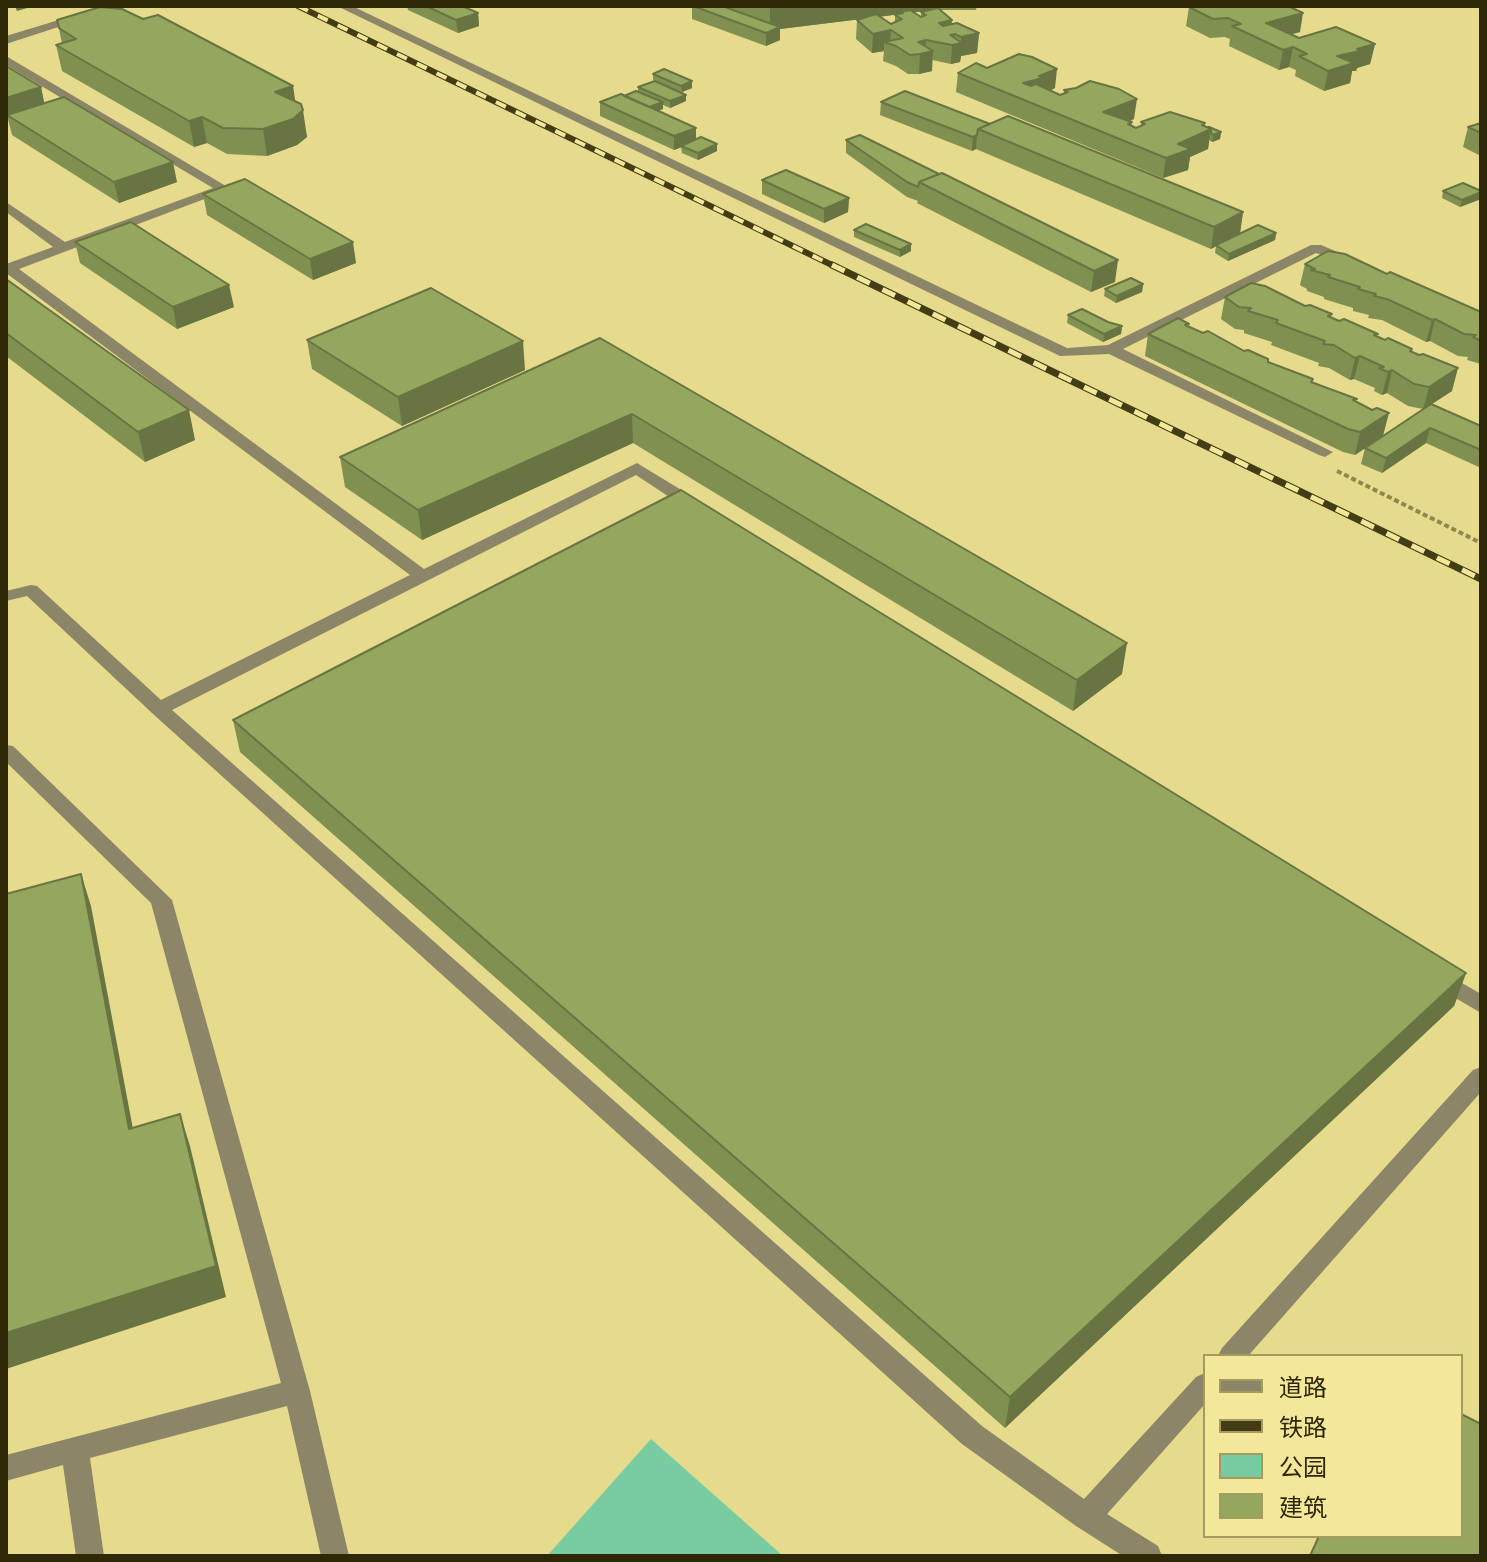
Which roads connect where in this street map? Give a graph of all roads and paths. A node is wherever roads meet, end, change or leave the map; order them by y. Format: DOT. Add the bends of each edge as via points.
graph roads {
  1 [pos="112,6"];
  2 [pos="343,6"];
  3 [pos="6,40"];
  4 [pos="6,60"];
  5 [pos="6,206"];
  6 [pos="64,248"];
  7 [pos="1357,265"];
  8 [pos="7,269"];
  9 [pos="1111,349"];
  10 [pos="1325,452"];
  11 [pos="717,520"];
  12 [pos="1481,543"];
  13 [pos="421,575"];
  14 [pos="6,596"];
  15 [pos="159,709"];
  16 [pos="6,751"];
  17 [pos="1427,971"];
  18 [pos="1481,1005"];
  19 [pos="1481,1076"];
  20 [pos="1233,1354"];
  21 [pos="1203,1387"];
  22 [pos="297,1391"];
  23 [pos="75,1450"];
  24 [pos="6,1468"];
  25 [pos="1086,1517"];
  26 [pos="90,1556"];
  27 [pos="335,1556"];
  28 [pos="1148,1556"];
  1 -- 3 [label="street"];
  2 -- 9 [label="street" via="1065,353"];
  4 -- 6 [label="street" via="224,189"];
  5 -- 6 [label="street"];
  6 -- 8 [label="street"];
  7 -- 9 [label="street" via="1316,248"];
  8 -- 13 [label="street"];
  9 -- 10 [label="street"];
  10 -- 12 [label="path" via="1318,462"];
  11 -- 13 [label="street" via="637,468"];
  13 -- 15 [label="street"];
  14 -- 15 [label="street" via="31,590"];
  15 -- 25 [label="street" via="972,1435"];
  16 -- 22 [label="street" via="161,900"];
  17 -- 18 [label="street"];
  19 -- 20 [label="street"];
  21 -- 25 [label="street"];
  22 -- 23 [label="street"];
  22 -- 27 [label="street"];
  23 -- 24 [label="street"];
  23 -- 26 [label="street"];
  25 -- 28 [label="street"];
}
